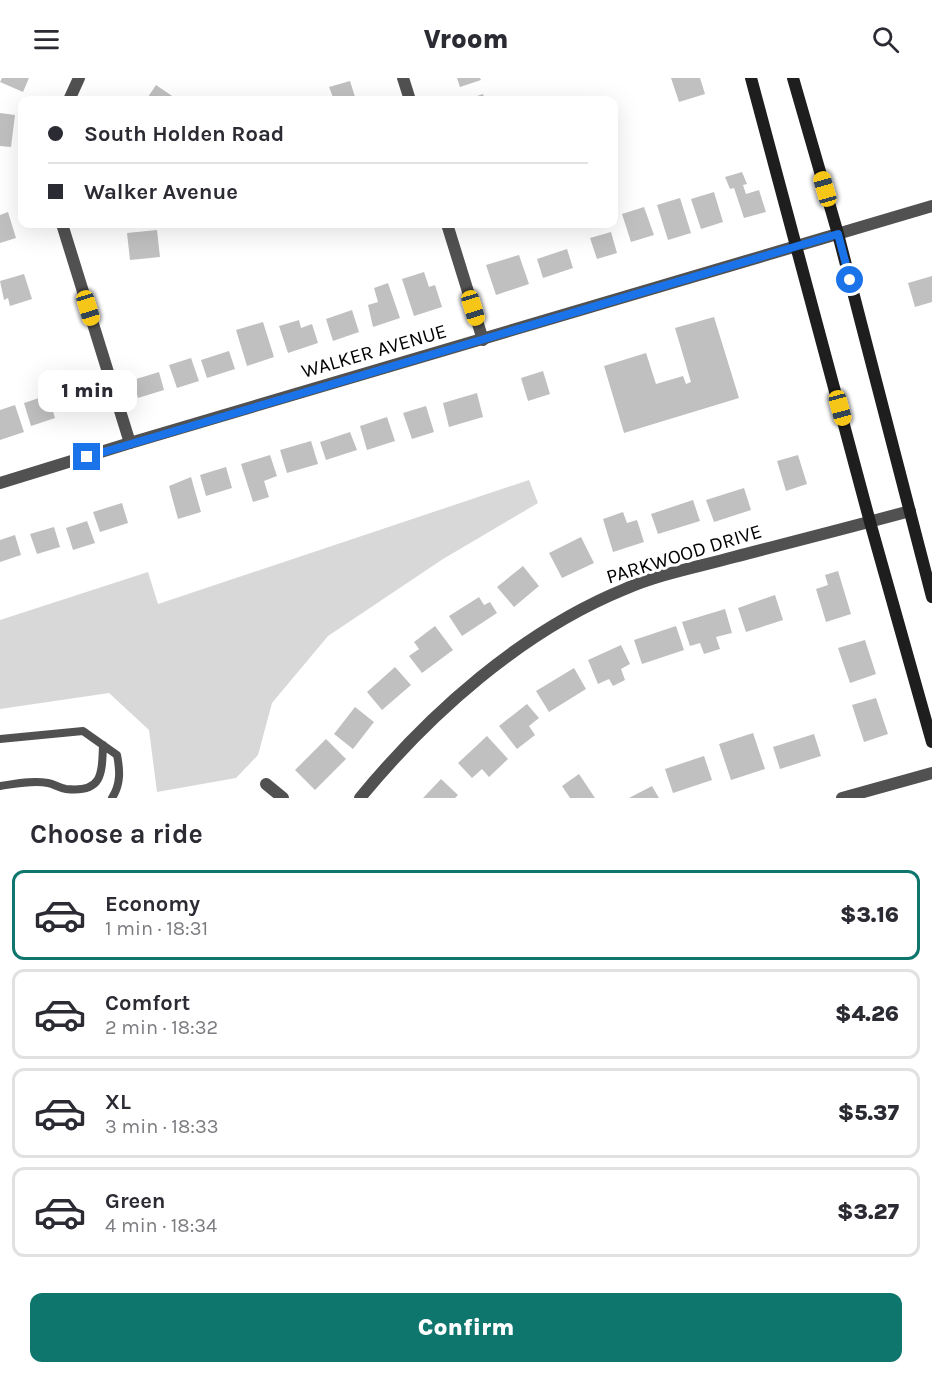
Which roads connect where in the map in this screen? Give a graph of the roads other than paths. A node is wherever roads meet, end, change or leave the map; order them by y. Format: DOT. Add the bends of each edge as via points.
graph roads {
  1 [pos="79,78"];
  2 [pos="403,78"];
  3 [pos="751,78"];
  4 [pos="793,78"];
  5 [pos="71,96"];
  6 [pos="409,96"];
  7 [pos="932,206"];
  8 [pos="63,228"];
  9 [pos="448,228"];
  10 [pos="838,234"];
  11 [pos="797,248"];
  12 [pos="483,340"];
  13 [pos="130,443"];
  14 [pos="0,483"];
  15 [pos="910,511"];
  16 [pos="870,522"];
  17 [pos="932,597"];
  18 [pos="0,740"];
  19 [pos="932,742"];
  20 [pos="103,746"];
  21 [pos="932,773"];
  22 [pos="267,783"];
  23 [pos="0,786"];
  24 [pos="112,798"];
  25 [pos="283,798"];
  26 [pos="360,798"];
  27 [pos="842,798"];
  1 -- 5 [label="street"];
  2 -- 6 [label="street"];
  3 -- 11 [label="main road"];
  4 -- 10 [label="main road"];
  7 -- 10 [label="street, WALKER AVENUE"];
  8 -- 13 [label="street"];
  9 -- 12 [label="street"];
  10 -- 11 [label="street, WALKER AVENUE"];
  10 -- 15 [label="main road"];
  11 -- 12 [label="street, WALKER AVENUE"];
  11 -- 16 [label="main road"];
  12 -- 13 [label="street, WALKER AVENUE"];
  13 -- 14 [label="street, WALKER AVENUE"];
  15 -- 16 [label="street, PARKWOOD DRIVE"];
  15 -- 17 [label="main road"];
  16 -- 19 [label="main road"];
  16 -- 26 [label="street, PARKWOOD DRIVE" via="625,588 574,614 513,652 450,702 391,760"];
  18 -- 20 [label="lane" via="82,731"];
  20 -- 23 [label="lane" via="98,782 85,790 32,782"];
  20 -- 24 [label="lane" via="117,754 120,773"];
  21 -- 27 [label="street"];
  22 -- 25 [label="street"];
}
